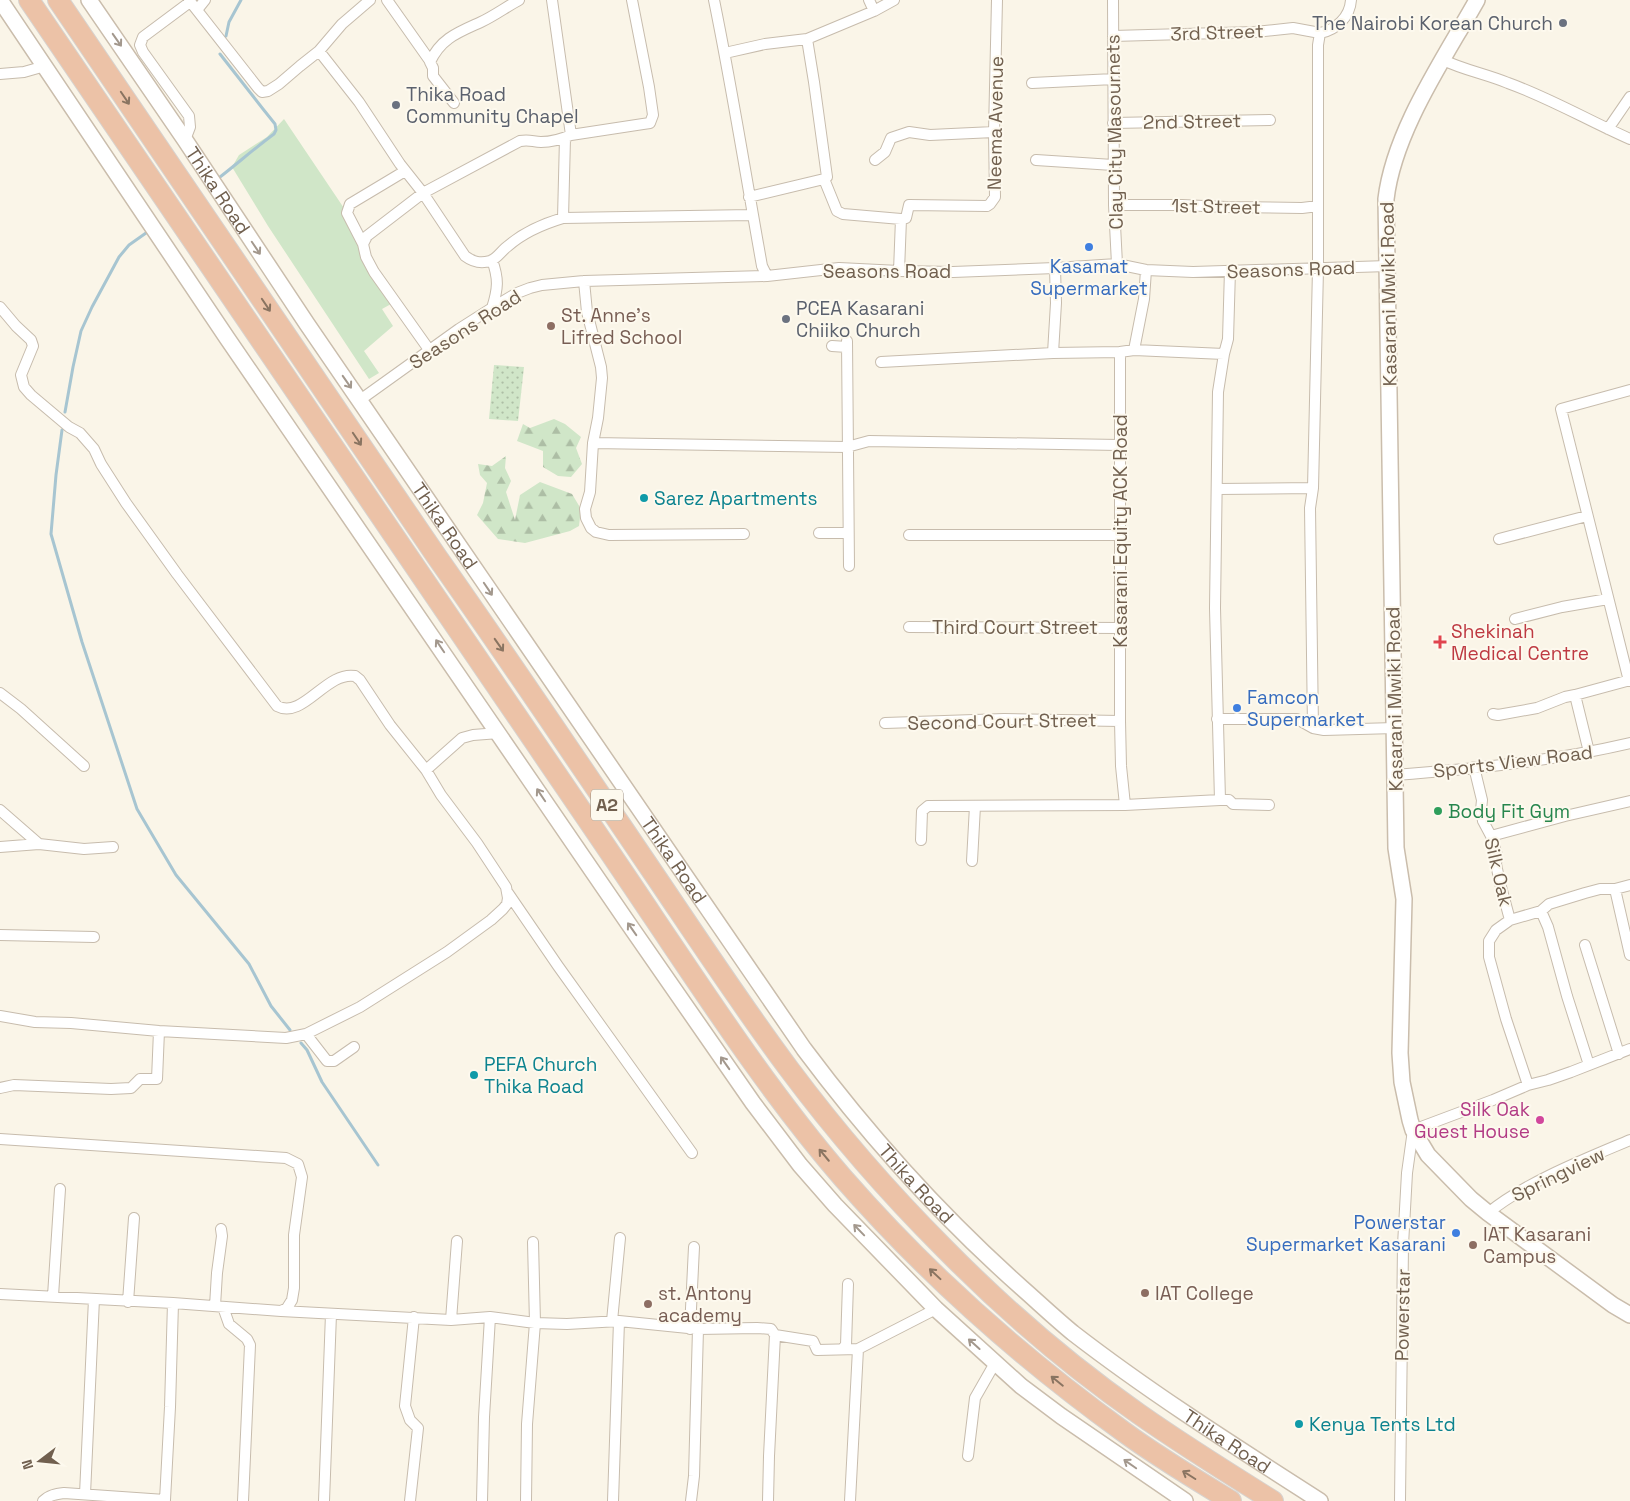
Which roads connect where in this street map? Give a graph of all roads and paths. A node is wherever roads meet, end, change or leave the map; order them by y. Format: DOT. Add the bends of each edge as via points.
graph roads {
  1 [pos="0,0"];
  2 [pos="29,0"];
  3 [pos="58,0"];
  4 [pos="89,0"];
  5 [pos="205,0"];
  6 [pos="370,0"];
  7 [pos="387,0"];
  8 [pos="519,0"];
  9 [pos="552,0"];
  10 [pos="632,0"];
  11 [pos="714,0"];
  12 [pos="869,0"];
  13 [pos="894,0"];
  14 [pos="996,0"];
  15 [pos="1113,0"];
  16 [pos="1352,0"];
  17 [pos="1477,0"];
  18 [pos="189,1"];
  19 [pos="196,10"];
  20 [pos="874,11"];
  21 [pos="1320,33"];
  22 [pos="1113,36"];
  23 [pos="807,39"];
  24 [pos="319,51"];
  25 [pos="725,53"];
  26 [pos="1443,60"];
  27 [pos="430,61"];
  28 [pos="45,66"];
  29 [pos="0,74"];
  30 [pos="1114,79"];
  31 [pos="1032,83"];
  32 [pos="1630,97"];
  33 [pos="454,103"];
  34 [pos="1270,120"];
  35 [pos="1113,123"];
  36 [pos="1608,129"];
  37 [pos="994,132"];
  38 [pos="568,136"];
  39 [pos="1630,139"];
  40 [pos="185,140"];
  41 [pos="874,160"];
  42 [pos="1036,160"];
  43 [pos="1113,165"];
  44 [pos="405,171"];
  45 [pos="824,179"];
  46 [pos="423,193"];
  47 [pos="749,197"];
  48 [pos="1114,205"];
  49 [pos="1318,206"];
  50 [pos="752,215"];
  51 [pos="563,218"];
  52 [pos="901,218"];
  53 [pos="363,244"];
  54 [pos="492,260"];
  55 [pos="1117,264"];
  56 [pos="1388,266"];
  57 [pos="1055,268"];
  58 [pos="1318,269"];
  59 [pos="1146,270"];
  60 [pos="1230,270"];
  61 [pos="900,272"];
  62 [pos="767,276"];
  63 [pos="584,281"];
  64 [pos="0,307"];
  65 [pos="492,308"];
  66 [pos="832,346"];
  67 [pos="1134,350"];
  68 [pos="430,351"];
  69 [pos="1120,352"];
  70 [pos="1053,353"];
  71 [pos="1224,354"];
  72 [pos="881,362"];
  73 [pos="1630,390"];
  74 [pos="360,400"];
  75 [pos="593,443"];
  76 [pos="1119,445"];
  77 [pos="847,447"];
  78 [pos="1313,488"];
  79 [pos="1218,489"];
  80 [pos="1587,516"];
  81 [pos="819,533"];
  82 [pos="848,533"];
  83 [pos="744,534"];
  84 [pos="909,535"];
  85 [pos="1121,535"];
  86 [pos="1500,539"];
  87 [pos="849,566"];
  88 [pos="1608,599"];
  89 [pos="1515,619"];
  90 [pos="909,627"];
  91 [pos="1121,628"];
  92 [pos="1629,681"];
  93 [pos="0,693"];
  94 [pos="1574,695"];
  95 [pos="1493,714"];
  96 [pos="1217,719"];
  97 [pos="1120,721"];
  98 [pos="884,723"];
  99 [pos="1313,728"];
  100 [pos="1395,728"];
  101 [pos="499,733"];
  102 [pos="1630,742"];
  103 [pos="1589,752"];
  104 [pos="84,766"];
  105 [pos="1474,767"];
  106 [pos="426,770"];
  107 [pos="1395,775"];
  108 [pos="1220,800"];
  109 [pos="1630,801"];
  110 [pos="1125,805"];
  111 [pos="1269,805"];
  112 [pos="975,806"];
  113 [pos="0,810"];
  114 [pos="1491,836"];
  115 [pos="921,840"];
  116 [pos="39,844"];
  117 [pos="0,847"];
  118 [pos="113,847"];
  119 [pos="972,861"];
  120 [pos="1630,885"];
  121 [pos="1615,889"];
  122 [pos="508,892"];
  123 [pos="1541,911"];
  124 [pos="1510,920"];
  125 [pos="0,935"];
  126 [pos="94,937"];
  127 [pos="1585,945"];
  128 [pos="1630,955"];
  129 [pos="0,1016"];
  130 [pos="159,1031"];
  131 [pos="306,1034"];
  132 [pos="354,1047"];
  133 [pos="1630,1049"];
  134 [pos="1619,1054"];
  135 [pos="1589,1065"];
  136 [pos="1528,1084"];
  137 [pos="0,1088"];
  138 [pos="1413,1130"];
  139 [pos="0,1139"];
  140 [pos="1630,1140"];
  141 [pos="692,1153"];
  142 [pos="60,1189"];
  143 [pos="1488,1213"];
  144 [pos="134,1218"];
  145 [pos="221,1229"];
  146 [pos="620,1238"];
  147 [pos="457,1241"];
  148 [pos="533,1242"];
  149 [pos="694,1247"];
  150 [pos="848,1284"];
  151 [pos="0,1294"];
  152 [pos="53,1296"];
  153 [pos="94,1299"];
  154 [pos="128,1302"];
  155 [pos="173,1303"];
  156 [pos="219,1306"];
  157 [pos="936,1309"];
  158 [pos="281,1311"];
  159 [pos="332,1314"];
  160 [pos="1630,1315"];
  161 [pos="414,1317"];
  162 [pos="490,1317"];
  163 [pos="451,1320"];
  164 [pos="615,1321"];
  165 [pos="535,1323"];
  166 [pos="694,1329"];
  167 [pos="775,1335"];
  168 [pos="842,1349"];
  169 [pos="858,1350"];
  170 [pos="995,1363"];
  171 [pos="968,1456"];
  172 [pos="85,1494"];
  173 [pos="114,1499"];
  174 [pos="165,1500"];
  175 [pos="43,1501"];
  176 [pos="170,1501"];
  177 [pos="243,1501"];
  178 [pos="324,1501"];
  179 [pos="410,1501"];
  180 [pos="482,1501"];
  181 [pos="526,1501"];
  182 [pos="613,1501"];
  183 [pos="691,1501"];
  184 [pos="768,1501"];
  185 [pos="850,1501"];
  186 [pos="1185,1501"];
  187 [pos="1230,1501"];
  188 [pos="1273,1501"];
  189 [pos="1320,1501"];
  190 [pos="1400,1501"];
  1 -- 28 [label="main road"];
  187 -- 2 [label="highway, A2, one-way" via="1125,1433 988,1323 883,1222 807,1134 710,1003"];
  3 -- 188 [label="highway, Thika Road / A2, one-way" via="737,997 829,1120 945,1249 1009,1310 1138,1413"];
  4 -- 40 [label="main road, Thika Road, one-way"];
  5 -- 19 [label="street"];
  6 -- 24 [label="street" via="342,24"];
  7 -- 27 [label="street"];
  8 -- 27 [label="street" via="463,29 438,48"];
  9 -- 38 [label="street"];
  10 -- 38 [label="street" via="652,120 650,123"];
  11 -- 25 [label="street"];
  12 -- 20 [label="street"];
  13 -- 20 [label="street"];
  14 -- 37 [label="street, Neema Avenue"];
  15 -- 22 [label="street, Clay City Masournets"];
  16 -- 21 [label="street" via="1345,19"];
  17 -- 26 [label="main road, Kasarani Mwiki Road"];
  18 -- 19 [label="street"];
  18 -- 40 [label="street" via="143,37 140,45 188,116 190,127"];
  19 -- 24 [label="street" via="262,92 279,84"];
  20 -- 23 [label="street"];
  21 -- 22 [label="street, 3rd Street" via="1293,28"];
  21 -- 49 [label="street"];
  22 -- 30 [label="street, Clay City Masournets"];
  23 -- 25 [label="street"];
  23 -- 45 [label="street" via="827,177"];
  24 -- 44 [label="street" via="359,102"];
  25 -- 47 [label="street"];
  26 -- 36 [label="street" via="1507,82"];
  26 -- 56 [label="main road, Kasarani Mwiki Road" via="1410,123 1389,179 1386,218"];
  27 -- 33 [label="street" via="433,76"];
  28 -- 29 [label="street"];
  101 -- 28 [label="main road, one-way" via="232,346"];
  30 -- 31 [label="street"];
  30 -- 35 [label="street, Clay City Masournets"];
  32 -- 36 [label="street"];
  34 -- 35 [label="street, 2nd Street"];
  35 -- 43 [label="street, Clay City Masournets"];
  36 -- 39 [label="street"];
  37 -- 41 [label="street" via="930,135 909,132 891,138 885,152"];
  37 -- 52 [label="street, Neema Avenue" via="993,202 987,206 909,205 906,218"];
  38 -- 46 [label="street" via="541,142 520,141"];
  38 -- 51 [label="street"];
  40 -- 74 [label="main road, Thika Road, one-way"];
  42 -- 43 [label="street"];
  43 -- 48 [label="street, Clay City Masournets"];
  44 -- 46 [label="street"];
  44 -- 53 [label="street" via="350,204 347,213"];
  45 -- 47 [label="street"];
  45 -- 52 [label="street" via="837,211"];
  46 -- 53 [label="street" via="367,236"];
  46 -- 54 [label="street" via="464,256 480,263"];
  47 -- 50 [label="street"];
  48 -- 49 [label="street, 1st Street"];
  48 -- 55 [label="street, Clay City Masournets"];
  49 -- 58 [label="street"];
  50 -- 51 [label="street"];
  50 -- 62 [label="street"];
  51 -- 54 [label="street" via="521,236"];
  52 -- 61 [label="street"];
  53 -- 68 [label="street" via="374,272"];
  54 -- 65 [label="street" via="498,280"];
  55 -- 57 [label="street, Seasons Road"];
  55 -- 59 [label="street, Seasons Road"];
  56 -- 58 [label="street, Seasons Road"];
  56 -- 100 [label="main road, Kasarani Mwiki Road"];
  57 -- 61 [label="street, Seasons Road"];
  57 -- 70 [label="street"];
  58 -- 60 [label="street, Seasons Road"];
  58 -- 78 [label="street"];
  59 -- 60 [label="street, Seasons Road"];
  59 -- 67 [label="street"];
  60 -- 71 [label="street" via="1228,339"];
  61 -- 62 [label="street, Seasons Road" via="839,268"];
  62 -- 63 [label="street, Seasons Road"];
  63 -- 65 [label="street, Seasons Road" via="530,288"];
  63 -- 75 [label="street" via="587,312 601,373"];
  64 -- 106 [label="street" via="33,346 21,376 24,386 80,433 94,449 126,503 276,706 286,709 297,706 336,679 345,675 355,676"];
  65 -- 68 [label="street, Seasons Road"];
  66 -- 77 [label="street" via="847,344"];
  67 -- 69 [label="street"];
  67 -- 71 [label="street"];
  68 -- 74 [label="street, Seasons Road"];
  69 -- 70 [label="street"];
  69 -- 76 [label="street, Kasarani Equity ACK Road"];
  70 -- 72 [label="street"];
  71 -- 79 [label="street" via="1218,392"];
  73 -- 80 [label="street" via="1561,409"];
  74 -- 189 [label="main road, Thika Road, one-way" via="804,1049 837,1093 926,1196 999,1268 1072,1332 1192,1418"];
  75 -- 77 [label="street"];
  75 -- 83 [label="street" via="590,492 585,509 589,524 596,532 609,535"];
  76 -- 77 [label="street" via="869,441"];
  76 -- 85 [label="street, Kasarani Equity ACK Road"];
  77 -- 82 [label="street"];
  78 -- 79 [label="street"];
  78 -- 99 [label="street" via="1310,508"];
  79 -- 96 [label="street"];
  80 -- 86 [label="street"];
  80 -- 88 [label="street"];
  81 -- 82 [label="street"];
  82 -- 87 [label="street"];
  84 -- 85 [label="street"];
  85 -- 91 [label="street, Kasarani Equity ACK Road"];
  88 -- 89 [label="street"];
  88 -- 92 [label="street"];
  90 -- 91 [label="street, Third Court Street"];
  91 -- 97 [label="street, Kasarani Equity ACK Road"];
  92 -- 94 [label="street"];
  93 -- 104 [label="street"];
  94 -- 95 [label="street" via="1537,708"];
  94 -- 103 [label="street"];
  96 -- 99 [label="street" via="1296,718"];
  96 -- 108 [label="street"];
  97 -- 98 [label="street, Second Court Street" via="1004,719"];
  97 -- 110 [label="street, Kasarani Equity ACK Road"];
  99 -- 100 [label="street"];
  100 -- 107 [label="main road, Kasarani Mwiki Road"];
  101 -- 106 [label="street" via="462,738"];
  157 -- 101 [label="main road, one-way" via="835,1205 788,1150"];
  102 -- 103 [label="street, Sports View Road"];
  103 -- 105 [label="street, Sports View Road"];
  105 -- 107 [label="street, Sports View Road"];
  105 -- 114 [label="street, Silk Oak" via="1483,821"];
  106 -- 122 [label="street"];
  107 -- 138 [label="main road, Kasarani Mwiki Road" via="1396,848 1404,899 1400,1053 1402,1082"];
  108 -- 110 [label="street"];
  108 -- 111 [label="street" via="1229,800 1233,804"];
  109 -- 114 [label="street"];
  110 -- 112 [label="street"];
  112 -- 115 [label="street" via="925,807"];
  112 -- 119 [label="street"];
  113 -- 116 [label="street"];
  114 -- 124 [label="street, Silk Oak"];
  116 -- 117 [label="street"];
  116 -- 118 [label="street" via="84,849"];
  120 -- 121 [label="street"];
  121 -- 123 [label="street" via="1585,893 1549,904"];
  121 -- 128 [label="street"];
  122 -- 131 [label="street" via="503,909 447,952 360,1007"];
  122 -- 141 [label="street"];
  123 -- 124 [label="street"];
  123 -- 135 [label="street"];
  124 -- 136 [label="street, Silk Oak" via="1496,930 1489,941 1489,957"];
  125 -- 126 [label="street"];
  127 -- 134 [label="street"];
  129 -- 130 [label="street" via="35,1022"];
  130 -- 131 [label="street" via="286,1038"];
  130 -- 137 [label="street" via="157,1079 140,1079 131,1088 14,1085"];
  131 -- 132 [label="street" via="327,1061 334,1061"];
  133 -- 134 [label="street"];
  134 -- 135 [label="street"];
  135 -- 136 [label="street"];
  136 -- 138 [label="street"];
  138 -- 143 [label="main road, Kasarani Mwiki Road" via="1428,1155"];
  138 -- 190 [label="street, Powerstar" via="1403,1244"];
  139 -- 158 [label="street" via="292,1160 298,1164 302,1177 294,1235 294,1288 292,1300"];
  140 -- 143 [label="street, Springview" via="1541,1180"];
  142 -- 152 [label="street"];
  143 -- 160 [label="main road, Kasarani Mwiki Road"];
  144 -- 154 [label="street"];
  145 -- 156 [label="street" via="217,1273"];
  146 -- 164 [label="street"];
  147 -- 163 [label="street"];
  148 -- 165 [label="street"];
  149 -- 166 [label="street"];
  150 -- 168 [label="street" via="846,1345"];
  151 -- 152 [label="street"];
  152 -- 153 [label="street"];
  153 -- 154 [label="street"];
  153 -- 172 [label="street"];
  154 -- 155 [label="street"];
  155 -- 156 [label="street"];
  155 -- 174 [label="street"];
  156 -- 158 [label="street"];
  156 -- 177 [label="street" via="229,1324 250,1345"];
  157 -- 169 [label="street"];
  170 -- 157 [label="main road, one-way"];
  158 -- 159 [label="street"];
  159 -- 161 [label="street"];
  159 -- 178 [label="street"];
  161 -- 163 [label="street"];
  161 -- 179 [label="street" via="405,1406 410,1420 418,1428"];
  162 -- 163 [label="street"];
  162 -- 165 [label="street"];
  162 -- 180 [label="street"];
  164 -- 165 [label="street"];
  164 -- 166 [label="street"];
  164 -- 182 [label="street"];
  165 -- 181 [label="street" via="527,1424"];
  166 -- 167 [label="street" via="757,1328 770,1329"];
  166 -- 183 [label="street" via="694,1476"];
  167 -- 168 [label="street" via="813,1341 817,1350"];
  167 -- 184 [label="street"];
  168 -- 169 [label="street"];
  169 -- 185 [label="street"];
  170 -- 171 [label="street" via="975,1398"];
  186 -- 170 [label="main road, one-way" via="1061,1416"];
  172 -- 173 [label="street"];
  172 -- 175 [label="street" via="56,1494"];
  173 -- 174 [label="street"];
  174 -- 176 [label="street"];
}
